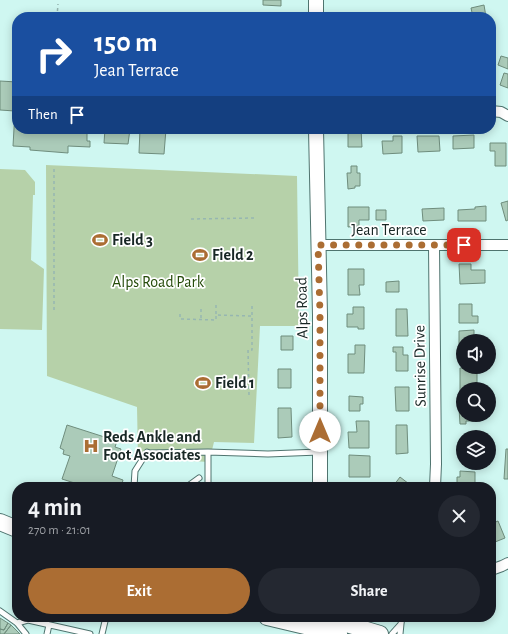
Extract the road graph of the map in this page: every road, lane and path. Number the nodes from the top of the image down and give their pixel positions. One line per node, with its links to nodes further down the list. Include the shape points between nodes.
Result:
1 (316, 0): 4 (main road)
2 (58, 4): 3 (path)
3 (57, 12)
4 (316, 12)
5 (496, 112): 6 (street)
6 (508, 116)
7 (316, 134): 11 (main road, Alps Road)
8 (54, 169): 17 (path)
9 (254, 218): 10 (path)
10 (191, 219)
11 (318, 245): 12 (street, Jean Terrace); 24 (main road, Alps Road)
12 (434, 245): 13 (street, Jean Terrace); 30 (street, Sunrise Drive)
13 (508, 245)
14 (252, 303): 20 (path)
15 (216, 305): 19 (path)
16 (201, 309): 21 (path)
17 (54, 312)
18 (180, 314): 21 (path, via 180,319)
19 (216, 315): 20 (path); 21 (path, via 216,320)
20 (252, 316): 22 (path, via 252,350 248,350)
21 (201, 319)
22 (249, 395)
23 (208, 452): 24 (lane); 26 (lane, via 147,452 135,471); 28 (lane)
24 (320, 452): 29 (main road, Alps Road)
25 (199, 478): 27 (lane)
26 (134, 482)
27 (194, 482)
28 (208, 482)
29 (320, 482)
30 (435, 482)
31 (0, 522): 32 (main road)
32 (12, 527)
33 (0, 532): 34 (main road)
34 (12, 536)
35 (508, 563): 36 (street)
36 (496, 568)
37 (0, 611): 38 (lane)
38 (12, 619)
39 (21, 622): 44 (lane)
40 (36, 622): 46 (lane)
41 (105, 622): 50 (lane)
42 (323, 622): 51 (main road)
43 (326, 622): 52 (main road)
44 (17, 623): 47 (lane)
45 (401, 624): 53 (lane); 54 (lane)
46 (49, 625): 48 (lane); 49 (lane)
47 (26, 634)
48 (47, 634)
49 (90, 634)
50 (102, 634)
51 (339, 634)
52 (380, 634)
53 (392, 634)
54 (400, 634)

